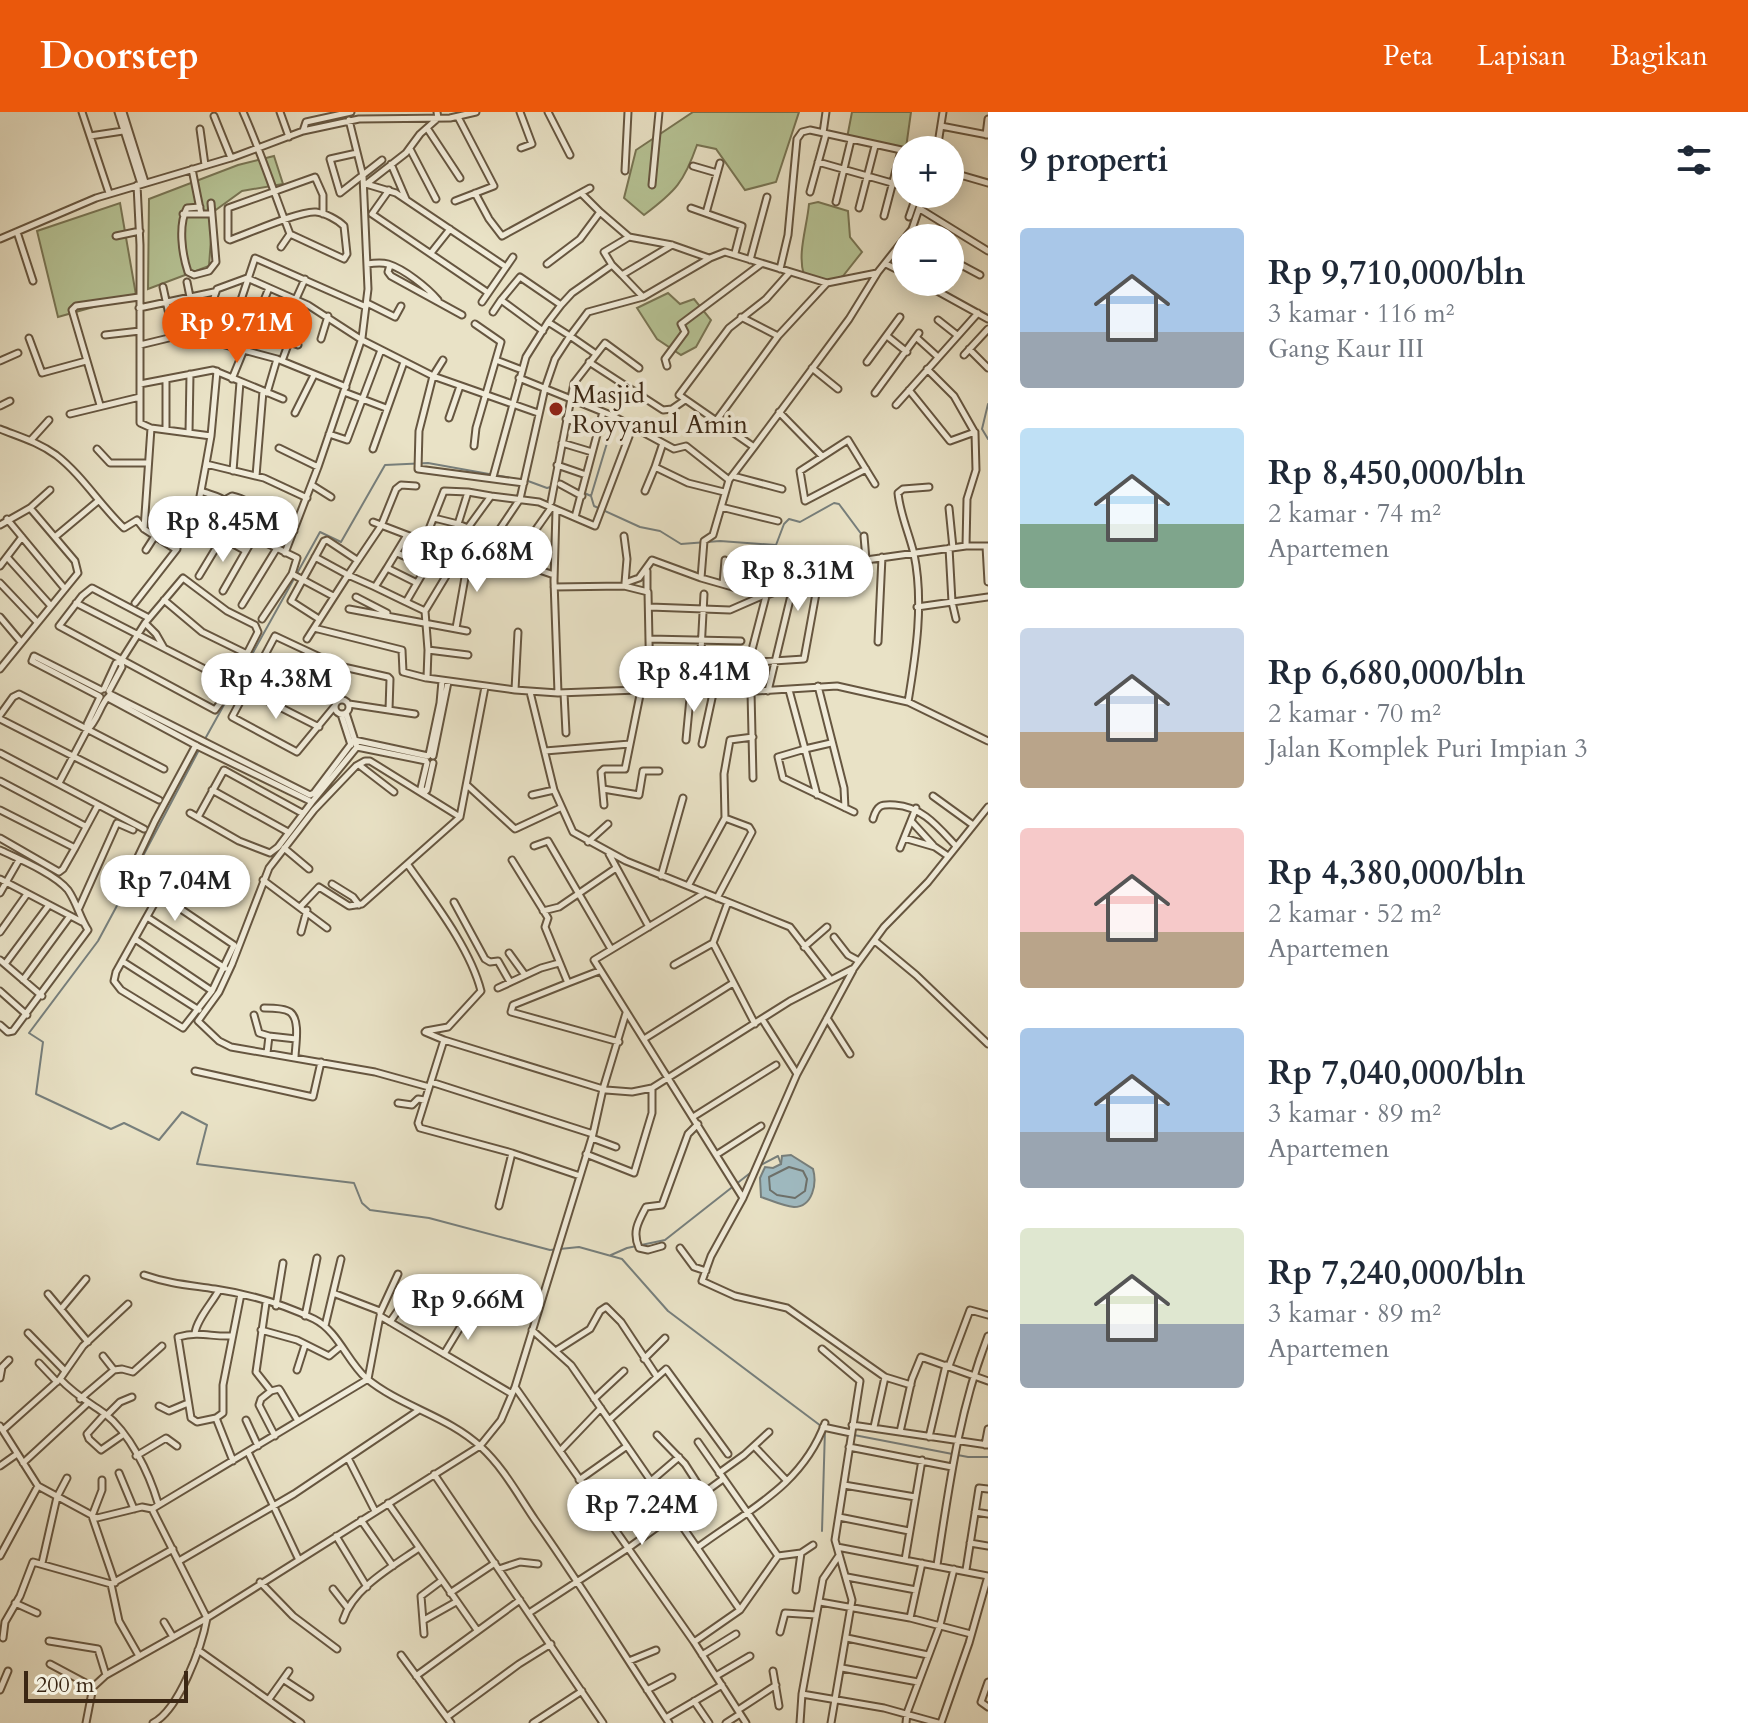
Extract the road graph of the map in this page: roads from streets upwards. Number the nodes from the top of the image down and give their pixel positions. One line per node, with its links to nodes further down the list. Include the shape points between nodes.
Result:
1 (82, 112): 32 (street)
2 (120, 112): 28 (street); 60 (street)
3 (243, 112): 37 (street)
4 (280, 112): 34 (street)
5 (476, 112): 15 (street)
6 (520, 112): 38 (street, via 532,144)
7 (548, 112): 42 (street)
8 (628, 112): 52 (street)
9 (659, 112): 62 (street)
10 (826, 112): 30 (street)
11 (943, 112): 24 (street)
12 (355, 114): 13 (street); 18 (street); 22 (street)
13 (383, 114): 14 (street)
14 (406, 114): 16 (street)
15 (465, 114): 19 (street)
16 (438, 115): 19 (street); 26 (street)
17 (214, 116): 43 (street)
18 (333, 116): 20 (street); 23 (street)
19 (458, 117): 68 (street, via 494,186)
20 (316, 119): 25 (street); 29 (street, via 306,122)
21 (988, 119): 31 (street)
22 (349, 120): 23 (street); 41 (street)
23 (335, 123): 25 (street)
24 (941, 126): 31 (street); 33 (street)
25 (319, 127): 29 (street)
26 (427, 128): 39 (street); 57 (street)
27 (200, 129): 48 (street)
28 (123, 131): 32 (street); 60 (street)
29 (303, 131): 34 (street)
30 (825, 133): 35 (street); 45 (street); 114 (street, via 806,130 797,139)
31 (987, 135)
32 (90, 136): 66 (street)
33 (939, 136)
34 (289, 137): 37 (street)
35 (851, 140): 36 (street); 51 (street)
36 (875, 146): 40 (street); 55 (street)
37 (260, 148): 43 (street); 67 (street)
38 (521, 148)
39 (410, 149): 47 (street); 72 (street)
40 (892, 149)
41 (357, 153): 54 (street); 54 (street, via 330,159 340,193)
42 (570, 155)
43 (231, 158): 48 (street)
44 (382, 160): 54 (street)
45 (818, 162): 51 (street); 65 (street)
46 (720, 163): 53 (street)
47 (391, 164): 61 (street); 71 (street)
48 (205, 165): 50 (street)
49 (693, 166): 53 (street)
50 (192, 169): 60 (street); 80 (street)
51 (843, 169): 55 (street); 74 (street)
52 (625, 171)
53 (717, 173): 82 (street)
54 (363, 176): 61 (street)
55 (867, 176): 58 (street); 77 (street)
56 (964, 176): 59 (street)
57 (460, 178)
58 (892, 183): 85 (street)
59 (988, 183)
60 (141, 184): 66 (street); 90 (street)
61 (365, 185): 64 (street); 106 (street)
62 (652, 185)
63 (590, 188): 69 (street)
64 (389, 190): 71 (street); 99 (street, via 372,214)
65 (810, 192)
66 (109, 193): 91 (street)
67 (275, 193): 84 (street, via 316,177); 87 (street); 87 (street, via 228,208 228,239)
68 (475, 193): 69 (street, via 502,236); 73 (street)
69 (581, 193): 81 (street)
70 (767, 197): 104 (street)
71 (406, 199): 89 (street)
72 (436, 199)
73 (455, 201)
74 (836, 202)
75 (211, 203): 83 (street)
76 (691, 208): 82 (street)
77 (859, 208)
78 (912, 208): 86 (street)
79 (920, 209): 88 (street); 98 (street)
80 (200, 210): 83 (street); 83 (street, via 190,206 183,214 183,252 188,272 194,275 209,271 216,262)
81 (600, 212): 94 (street); 107 (street, via 580,239)
82 (706, 213): 100 (street, via 742,226)
83 (212, 214)
84 (323, 214): 87 (street, via 313,211); 92 (street, via 344,226 345,258)
85 (884, 216)
86 (909, 217)
87 (285, 220): 92 (street)
88 (914, 224)
89 (450, 229): 99 (street); 112 (street)
90 (140, 231): 93 (street); 129 (street)
91 (17, 232): 95 (street); 121 (street)
92 (290, 234): 97 (street)
93 (116, 236)
94 (629, 237): 96 (street); 110 (street, via 604,252)
95 (0, 239)
96 (672, 245): 103 (street); 117 (street)
97 (281, 247)
98 (988, 251)
99 (431, 253): 127 (street)
100 (735, 253): 103 (street); 104 (street)
101 (513, 257): 112 (street)
102 (892, 257): 108 (street)
103 (710, 258): 131 (street)
104 (750, 260): 105 (street)
105 (762, 263): 114 (street); 186 (street, via 681,324 685,332 665,359)
106 (367, 264): 109 (street); 137 (street)
107 (547, 264)
108 (886, 264): 113 (street); 116 (street)
109 (390, 265): 134 (street); 134 (street, via 391,276)
110 (612, 265): 117 (street); 138 (street)
111 (964, 266): 118 (street)
112 (506, 267): 127 (street)
113 (892, 267)
114 (780, 269): 115 (street)
115 (790, 272): 123 (street); 147 (street)
116 (878, 272): 123 (street); 188 (street)
117 (622, 275): 131 (street)
118 (980, 275)
119 (247, 278): 120 (street, via 255,258); 125 (street); 126 (street); 152 (street)
120 (305, 279): 132 (street); 137 (street)
121 (33, 281)
122 (187, 282): 130 (street)
123 (827, 283): 162 (street)
124 (163, 287): 136 (street)
125 (269, 288): 132 (street); 172 (street)
126 (214, 292): 130 (street); 144 (street)
127 (487, 292): 135 (street)
128 (946, 296): 143 (street)
129 (139, 297): 140 (street); 182 (street, via 73,308)
130 (191, 297): 136 (street); 141 (street)
131 (643, 297): 161 (street, via 588,312)
132 (296, 299): 146 (street)
133 (501, 300): 138 (street, via 521,277); 142 (street); 158 (street)
134 (438, 301): 145 (street)
135 (482, 302)
136 (166, 303): 140 (street); 149 (street)
137 (366, 305): 139 (street, via 395,317); 166 (street)
138 (561, 305): 153 (street)
139 (401, 306)
140 (139, 308): 157 (street)
141 (193, 312)
142 (493, 312)
143 (975, 312): 150 (street); 160 (street)
144 (208, 315)
145 (462, 315)
146 (328, 316): 165 (street); 166 (street)
147 (741, 317): 162 (street); 213 (street, via 680,393)
148 (900, 317): 163 (street)
149 (170, 319)
150 (988, 319)
151 (938, 320): 160 (street)
152 (234, 321)
153 (548, 322): 158 (street); 161 (street)
154 (475, 324): 180 (street, via 501,341)
155 (206, 329): 168 (street)
156 (988, 329): 170 (street)
157 (140, 331): 159 (street); 168 (street)
158 (543, 331): 191 (street)
159 (105, 335)
160 (957, 335): 177 (street)
161 (570, 336): 175 (street); 202 (street)
162 (778, 336): 228 (street)
163 (887, 336): 173 (street); 185 (street)
164 (29, 338): 182 (street, via 42,373)
165 (321, 339)
166 (362, 340): 171 (street); 203 (street)
167 (214, 342): 172 (street)
168 (140, 345): 200 (street)
169 (298, 345): 178 (street, via 289,342)
170 (969, 349): 176 (street); 189 (street)
171 (381, 350): 183 (street); 212 (street)
172 (243, 351): 178 (street); 198 (street)
173 (907, 352): 177 (street, via 918,335); 207 (street)
174 (18, 353): 181 (street)
175 (596, 354): 184 (street); 187 (street, via 605,343)
176 (964, 355)
177 (938, 357): 190 (street)
178 (280, 360): 194 (street); 206 (street)
179 (443, 360): 195 (street)
180 (496, 360): 191 (street); 208 (street)
181 (0, 361)
182 (86, 361): 215 (street)
183 (404, 362): 195 (street); 219 (street)
184 (589, 362): 210 (street); 213 (street, via 663,410)
185 (867, 362)
186 (667, 366)
187 (639, 368)
188 (812, 368): 204 (street); 221 (street)
189 (988, 368)
190 (927, 369): 205 (street); 234 (street, via 954,396)
191 (522, 370): 196 (street)
192 (217, 371): 193 (street); 198 (street); 237 (street)
193 (190, 374): 197 (street); 235 (street)
194 (314, 375): 203 (street); 222 (street)
195 (433, 376): 201 (street); 257 (street, via 419,431 418,469)
196 (519, 378): 202 (street); 216 (street)
197 (166, 379): 200 (street); 233 (street)
198 (232, 379): 199 (street)
199 (240, 382): 206 (street); 254 (street)
200 (140, 384): 209 (street)
201 (460, 386): 208 (street); 225 (street)
202 (545, 388): 210 (street); 223 (street)
203 (345, 389): 212 (street); 236 (street)
204 (838, 389)
205 (909, 390): 217 (street); 234 (street, via 950,441)
206 (265, 392): 211 (street); 256 (street)
207 (875, 393)
208 (486, 395): 216 (street); 241 (street)
209 (140, 397): 215 (street); 230 (street, via 141,424)
210 (570, 397): 220 (street); 226 (street)
211 (283, 399)
212 (364, 400): 219 (street); 236 (street, via 347,440)
213 (685, 400): 228 (street)
214 (10, 401): 218 (street)
215 (100, 405): 224 (street)
216 (511, 405): 223 (street); 257 (street)
217 (896, 405)
218 (0, 406)
219 (386, 408): 245 (street)
220 (603, 412): 229 (street); 232 (street)
221 (779, 412): 242 (street); 247 (street)
222 (295, 413)
223 (538, 413): 259 (street)
224 (70, 414)
225 (449, 418)
226 (566, 419): 232 (street); 239 (street)
227 (49, 420): 238 (street)
228 (716, 421): 242 (street)
229 (633, 426): 240 (street); 285 (street, via 595,526)
230 (151, 428): 233 (street); 248 (street)
231 (0, 429): 238 (street)
232 (598, 429): 246 (street)
233 (166, 430): 235 (street)
234 (975, 432): 305 (street)
235 (189, 433): 237 (street)
236 (329, 434): 251 (street)
237 (211, 436): 249 (street)
238 (31, 440): 277 (street, via 70,467)
239 (562, 443): 246 (street); 250 (street)
240 (663, 443): 252 (street); 258 (street, via 674,449 686,446)
241 (474, 446)
242 (754, 447): 258 (street)
243 (279, 448): 251 (street)
244 (97, 449): 248 (street, via 110,463)
245 (373, 449)
246 (592, 452): 255 (street)
247 (822, 456): 253 (street, via 848,440); 253 (street, via 800,471 806,502)
248 (148, 463): 294 (street)
249 (206, 464): 254 (street); 267 (street)
250 (556, 465): 255 (street); 262 (street)
251 (318, 467): 261 (street)
252 (655, 467): 268 (street); 270 (street)
253 (866, 469): 260 (street)
254 (233, 471): 256 (street)
255 (586, 475): 271 (street)
256 (256, 476): 274 (street)
257 (493, 476): 259 (street)
258 (731, 478): 265 (street); 270 (street)
259 (524, 483): 275 (street)
260 (875, 484)
261 (311, 485): 273 (street); 274 (street)
262 (557, 485): 271 (street); 279 (street)
263 (416, 486): 292 (street, via 396,489)
264 (929, 487): 317 (street, via 898,493)
265 (782, 489)
266 (50, 490): 281 (street)
267 (201, 491): 276 (street); 278 (street)
268 (645, 491)
269 (468, 492): 272 (street); 286 (street, via 444,491); 290 (street)
270 (724, 492): 280 (street)
271 (582, 494): 285 (street)
272 (491, 496): 275 (street); 293 (street)
273 (331, 497)
274 (307, 498): 295 (street)
275 (520, 499): 279 (street); 321 (street)
276 (225, 500): 284 (street, via 244,514); 284 (street, via 244,499)
277 (98, 501): 294 (street, via 124,528 137,520); 302 (street)
278 (198, 507)
279 (553, 507): 285 (street); 326 (street); 332 (street)
280 (721, 507): 288 (street); 336 (street, via 713,535 703,544)
281 (30, 508): 287 (street); 302 (street)
282 (949, 508): 309 (street)
283 (177, 511): 310 (street)
284 (259, 513): 295 (street)
285 (575, 517)
286 (434, 518): 290 (street); 304 (street)
287 (7, 519): 291 (street); 301 (street)
288 (778, 521)
289 (373, 522): 292 (street)
290 (458, 524): 293 (street)
291 (0, 525)
292 (381, 526): 297 (street); 323 (street)
293 (468, 528): 313 (street)
294 (144, 529): 298 (street)
295 (294, 531): 314 (street)
296 (213, 533): 303 (street)
297 (407, 535): 304 (street); 315 (street)
298 (155, 536): 310 (street); 311 (street)
299 (624, 536): 341 (street)
300 (864, 536): 325 (street)
301 (22, 537): 319 (street); 345 (street)
302 (55, 537): 345 (street, via 78,566)
303 (222, 538): 312 (street); 333 (street)
304 (424, 542): 307 (street)
305 (966, 546): 306 (street); 309 (street)
306 (987, 546): 337 (street)
307 (438, 547): 313 (street); 328 (street)
308 (277, 548): 312 (street, via 254,537); 314 (street); 360 (street)
309 (951, 548): 317 (street); 356 (street)
310 (175, 549): 358 (street)
311 (146, 550)
312 (246, 551): 346 (street)
313 (451, 551): 316 (street)
314 (285, 553): 335 (street, via 298,559)
315 (397, 553): 328 (street); 329 (street)
316 (460, 553): 318 (street); 367 (street)
317 (914, 554): 322 (street); 363 (street)
318 (469, 555): 321 (street); 379 (street)
319 (7, 557): 327 (street); 361 (street)
320 (315, 557): 323 (street, via 327,540); 331 (street); 335 (street)
321 (481, 557): 326 (street, via 504,572)
322 (882, 557): 325 (street); 389 (street)
323 (357, 560): 331 (street)
324 (725, 560): 340 (street)
325 (866, 560): 334 (street)
326 (513, 561): 332 (street)
327 (0, 566)
328 (427, 566): 339 (street)
329 (387, 568): 339 (street); 342 (street)
330 (647, 570): 336 (street, via 652,560); 341 (street); 347 (street)
331 (348, 575): 342 (street); 351 (street)
332 (554, 575): 343 (street)
333 (199, 576)
334 (819, 576): 344 (street); 394 (street, via 804,659)
335 (297, 577): 351 (street); 371 (street); 372 (street, via 291,602)
336 (701, 578): 340 (street)
337 (988, 582)
338 (0, 583): 375 (street)
339 (417, 583): 355 (street)
340 (723, 584): 348 (street)
341 (625, 585): 343 (street); 347 (street)
342 (375, 587): 355 (street)
343 (554, 587): 419 (street)
344 (793, 587): 350 (street); 394 (street)
345 (65, 589): 361 (street)
346 (223, 591)
347 (647, 591): 362 (street)
348 (743, 591): 350 (street); 359 (street)
349 (704, 594): 364 (street)
350 (766, 595): 359 (street); 417 (street)
351 (333, 596): 372 (street)
352 (356, 597): 369 (street)
353 (988, 597): 356 (street)
354 (164, 600): 374 (street); 392 (street, via 202,632); 392 (street, via 184,578 258,627)
355 (406, 602): 367 (street)
356 (952, 602): 363 (street); 373 (street)
357 (76, 603): 374 (street, via 92,588); 383 (street); 395 (street, via 59,626)
358 (135, 603)
359 (743, 603): 366 (street)
360 (242, 605)
361 (51, 606): 375 (street)
362 (650, 607): 364 (street); 386 (street)
363 (917, 607): 421 (street)
364 (702, 608): 366 (street); 384 (street)
365 (349, 609): 369 (street)
366 (730, 610): 368 (street)
367 (425, 611): 377 (street)
368 (740, 611)
369 (394, 616): 377 (street)
370 (0, 617): 376 (street)
371 (262, 619)
372 (319, 619): 378 (street)
373 (956, 619)
374 (147, 621): 383 (street); 390 (street)
375 (37, 622): 388 (street)
376 (5, 623): 380 (street); 388 (street)
377 (427, 624): 379 (street); 391 (street)
378 (314, 628): 385 (street); 402 (street, via 402,650 403,672)
379 (456, 628): 381 (street)
380 (0, 629)
381 (467, 631)
382 (518, 632): 413 (street)
383 (138, 634): 390 (street); 395 (street)
384 (702, 638): 386 (street); 387 (street); 400 (street)
385 (307, 639)
386 (649, 639): 410 (street)
387 (741, 641)
388 (21, 642): 399 (street)
389 (878, 642)
390 (164, 648): 404 (street)
391 (428, 650): 393 (street); 402 (street)
392 (247, 654): 404 (street)
393 (468, 655)
394 (775, 660): 397 (street); 415 (street)
395 (121, 661): 404 (street, via 215,710); 420 (street)
396 (261, 661): 412 (street); 422 (street); 424 (street, via 276,636 339,666 388,677)
397 (758, 662)
398 (653, 667): 400 (street)
399 (0, 669)
400 (701, 669): 401 (street); 408 (street)
401 (741, 671)
402 (427, 678): 403 (street)
403 (445, 681): 406 (street); 444 (street)
404 (232, 684)
405 (818, 686): 414 (street); 421 (street); 435 (street)
406 (485, 687): 413 (street); 451 (street)
407 (691, 688): 408 (street); 410 (street); 432 (street)
408 (699, 688): 411 (street)
409 (641, 689): 410 (street); 419 (street); 436 (street)
410 (650, 689)
411 (714, 689): 417 (street); 437 (street)
412 (246, 690): 428 (street); 428 (street, via 232,718 297,752)
413 (515, 690): 416 (street)
414 (789, 690): 415 (street); 440 (street)
415 (768, 691): 418 (street)
416 (530, 692): 419 (street); 441 (street)
417 (741, 692): 418 (street)
418 (751, 692): 431 (street)
419 (561, 693): 430 (street)
420 (104, 694): 420 (street, via 32,661 34,656); 429 (street); 438 (street)
421 (908, 702): 434 (street)
422 (335, 704): 423 (street, via 341,699); 425 (street); 428 (street)
423 (349, 704): 424 (street); 425 (street)
424 (389, 710): 426 (street)
425 (344, 714): 433 (street)
426 (415, 714)
427 (0, 717): 429 (street, via 19,694); 443 (street)
428 (319, 727)
429 (87, 730): 443 (street); 446 (street)
430 (566, 733)
431 (753, 737): 448 (street); 474 (street, via 732,739 726,750)
432 (686, 740)
433 (352, 741): 438 (street, via 310,795); 439 (street); 444 (street)
434 (988, 741)
435 (831, 743): 440 (street); 466 (street)
436 (630, 744): 441 (street); 452 (street, via 624,770 603,770)
437 (702, 744)
438 (203, 746): 461 (street); 500 (street)
439 (355, 748): 444 (street); 461 (street)
440 (805, 749): 457 (street); 457 (street, via 778,758 784,779)
441 (545, 751): 454 (street)
442 (0, 753): 450 (street)
443 (73, 758): 450 (street); 460 (street)
444 (429, 759)
445 (359, 765): 455 (street); 473 (street, via 370,761); 490 (street)
446 (164, 769)
447 (659, 771): 452 (street, via 643,771 639,795)
448 (753, 778)
449 (0, 781): 479 (street)
450 (59, 783): 462 (street)
451 (466, 784): 465 (street, via 515,829); 473 (street)
452 (603, 789): 463 (street)
453 (212, 790): 471 (street, via 224,770); 472 (street); 482 (street)
454 (554, 790): 456 (street); 465 (street)
455 (394, 792)
456 (532, 795)
457 (817, 795): 466 (street)
458 (933, 796): 478 (street)
459 (683, 798): 501 (street)
460 (159, 800)
461 (312, 802): 471 (street)
462 (98, 805): 479 (street); 480 (street)
463 (604, 805)
464 (988, 807): 478 (street)
465 (560, 808): 485 (street, via 569,828)
466 (845, 808): 469 (street)
467 (916, 808): 475 (street, via 882,804); 476 (street); 487 (street)
468 (0, 810): 489 (street)
469 (854, 812)
470 (190, 813): 472 (street)
471 (302, 813): 482 (street)
472 (198, 817): 482 (street, via 266,853)
473 (460, 817): 497 (street)
474 (725, 818): 505 (street); 511 (street, via 751,828 752,834)
475 (873, 819)
476 (912, 822): 484 (street); 488 (street)
477 (608, 824): 485 (street)
478 (973, 825): 487 (street)
479 (85, 826): 489 (street)
480 (144, 829)
481 (133, 830): 518 (street, via 117,823)
482 (288, 832)
483 (0, 838): 489 (street, via 59,872)
484 (904, 838): 488 (street); 491 (street)
485 (588, 842): 493 (street)
486 (534, 846): 509 (street, via 548,841)
487 (956, 846): 494 (street)
488 (935, 847): 494 (street)
489 (75, 848)
490 (284, 848): 499 (street); 502 (street)
491 (900, 848)
492 (0, 850): 495 (street)
493 (608, 852): 498 (street); 501 (street)
494 (948, 856): 530 (street)
495 (19, 860): 503 (street); 518 (street, via 63,885)
496 (512, 860): 519 (street)
497 (408, 865): 516 (street); 565 (street, via 443,915 481,991 448,1027 425,1032)
498 (616, 868): 509 (street); 523 (street)
499 (309, 869)
500 (131, 875): 510 (street); 512 (street)
501 (661, 876): 505 (street)
502 (263, 880): 517 (street); 568 (street, via 232,964 198,1022 226,1046)
503 (3, 881): 506 (street); 508 (street)
504 (332, 884): 516 (street)
505 (688, 886): 507 (street)
506 (0, 893)
507 (704, 893): 511 (street); 523 (street)
508 (28, 894): 515 (street); 526 (street)
509 (579, 894): 519 (street); 533 (street)
510 (159, 895): 521 (street); 540 (street, via 234,945)
511 (717, 898): 514 (street)
512 (118, 899)
513 (454, 902): 546 (street, via 487,962 498,961)
514 (728, 902): 531 (street); 532 (street, via 790,927)
515 (49, 905): 520 (street); 537 (street)
516 (359, 905): 517 (street, via 349,906 318,887)
517 (304, 908): 525 (street); 527 (street)
518 (79, 909): 522 (street)
519 (543, 911): 538 (street)
520 (70, 916): 522 (street); 544 (street)
521 (147, 917): 529 (street); 540 (street)
522 (82, 922): 552 (street, via 88,932)
523 (649, 927): 533 (street)
524 (827, 927): 532 (street)
525 (327, 928)
526 (0, 932)
527 (301, 932)
528 (834, 937): 536 (street)
529 (135, 939): 535 (street); 551 (street)
530 (875, 941): 536 (street); 567 (street)
531 (713, 943): 539 (street); 548 (street)
532 (804, 947): 545 (street)
533 (611, 949): 542 (street, via 594,959)
534 (509, 953): 543 (street)
535 (122, 961): 554 (street); 554 (street, via 114,977 118,988 180,1028)
536 (859, 961): 541 (street)
537 (2, 962): 544 (street)
538 (559, 963): 543 (street); 547 (street)
539 (674, 965)
540 (225, 968): 551 (street)
541 (854, 968): 545 (street); 558 (street)
542 (599, 971): 547 (street); 555 (street)
543 (525, 975): 546 (street)
544 (23, 980): 552 (street)
545 (831, 980): 559 (street)
546 (510, 982): 549 (street)
547 (568, 983): 566 (street, via 513,1005 511,1012)
548 (733, 983): 560 (street); 564 (street)
549 (498, 988)
550 (0, 991): 556 (street)
551 (212, 991): 554 (street)
552 (42, 996): 556 (street)
553 (264, 1008): 563 (street, via 291,1013)
554 (199, 1010)
555 (626, 1013): 564 (street); 566 (street)
556 (27, 1015): 561 (street, via 11,1032)
557 (254, 1015): 562 (street, via 259,1033)
558 (827, 1018): 569 (street); 574 (street)
559 (762, 1019): 560 (street); 574 (street)
560 (755, 1024): 575 (street)
561 (0, 1025)
562 (269, 1036): 563 (street); 568 (street)
563 (296, 1039): 570 (street)
564 (644, 1039): 575 (street)
565 (444, 1040): 576 (street); 578 (street)
566 (619, 1042): 578 (street)
567 (988, 1044)
568 (267, 1053): 570 (street)
569 (850, 1054)
570 (295, 1058): 571 (street)
571 (321, 1062): 573 (street, via 313,1097); 576 (street)
572 (776, 1065): 581 (street)
573 (195, 1071)
574 (797, 1074): 592 (street)
575 (668, 1079): 577 (street); 581 (street)
576 (430, 1084): 579 (street); 584 (street)
577 (652, 1088): 578 (street); 589 (street, via 652,1113 634,1173)
578 (603, 1089): 584 (street)
579 (425, 1100): 580 (street); 585 (street, via 420,1128)
580 (398, 1103)
581 (693, 1117): 582 (street)
582 (698, 1124): 590 (street); 594 (street, via 688,1134 662,1206 646,1207 637,1224 638,1246)
583 (761, 1126): 590 (street)
584 (592, 1136): 586 (street); 589 (street)
585 (454, 1138): 587 (street); 588 (street)
586 (616, 1147)
587 (451, 1148)
588 (512, 1153): 591 (street); 593 (street)
589 (586, 1154): 591 (street)
590 (716, 1155): 592 (street)
591 (580, 1176): 619 (street)
592 (743, 1198): 599 (street)
593 (499, 1206)
594 (662, 1246)
595 (680, 1248): 599 (street, via 694,1267)
596 (317, 1258): 614 (street)
597 (341, 1259): 604 (street)
598 (283, 1263): 610 (street)
599 (706, 1271): 643 (street, via 702,1281 735,1296 787,1308)
600 (398, 1274): 612 (street)
601 (144, 1275): 603 (street)
602 (86, 1279): 611 (street)
603 (219, 1290): 606 (street); 621 (street)
604 (333, 1293): 612 (street); 617 (street)
605 (48, 1294): 611 (street)
606 (241, 1294): 608 (street); 622 (street)
607 (408, 1296): 616 (street)
608 (266, 1303): 610 (street); 618 (street)
609 (128, 1304): 625 (street)
610 (276, 1306): 614 (street)
611 (61, 1309): 625 (street)
612 (380, 1314): 616 (street); 645 (street)
613 (988, 1315): 636 (street, via 970,1310)
614 (305, 1316): 617 (street)
615 (467, 1316): 631 (street)
616 (390, 1322): 631 (street)
617 (325, 1326): 628 (street)
618 (261, 1330): 626 (street); 650 (street, via 255,1370)
619 (532, 1330): 630 (street); 649 (street)
620 (28, 1333): 639 (street)
621 (195, 1333): 622 (street); 656 (street, via 178,1337)
622 (232, 1336): 661 (street, via 223,1413)
623 (988, 1336): 642 (street)
624 (665, 1338): 633 (street)
625 (88, 1342): 639 (street)
626 (305, 1345): 628 (street, via 329,1356); 638 (street)
627 (162, 1346): 637 (street, via 133,1372)
628 (341, 1346): 645 (street)
629 (822, 1349): 665 (street, via 860,1380)
630 (557, 1350): 633 (street, via 590,1329 604,1307 613,1312); 654 (street)
631 (444, 1354): 651 (street)
632 (103, 1356): 637 (street)
633 (644, 1359): 641 (street)
634 (9, 1360): 644 (street)
635 (39, 1363): 646 (street)
636 (948, 1365): 642 (street); 648 (street, via 921,1357); 675 (street)
637 (114, 1370): 653 (street)
638 (297, 1370)
639 (65, 1371): 646 (street)
640 (624, 1371): 654 (street)
641 (656, 1375): 663 (street); 688 (street, via 667,1370)
642 (973, 1375): 647 (street); 676 (street)
643 (885, 1377): 648 (street); 666 (street)
644 (0, 1378)
645 (368, 1379): 659 (street); 664 (street)
646 (59, 1380): 653 (street); 668 (street)
647 (988, 1381)
648 (911, 1385): 670 (street)
649 (515, 1387): 651 (street); 685 (street)
650 (271, 1391): 664 (street, via 279,1389); 674 (street, via 259,1405)
651 (512, 1394): 681 (street, via 501,1420)
652 (132, 1397): 660 (street)
653 (80, 1399): 655 (street)
654 (594, 1399): 658 (street)
655 (88, 1403): 660 (street); 694 (street)
656 (188, 1403): 657 (street, via 169,1411); 661 (street, via 193,1421)
657 (159, 1406)
658 (601, 1408): 663 (street); 685 (street)
659 (419, 1410): 681 (street); 691 (street)
660 (106, 1414): 671 (street); 671 (street, via 87,1434 89,1439 101,1450)
661 (216, 1418): 693 (street)
662 (246, 1420): 680 (street)
663 (609, 1420): 682 (street)
664 (298, 1421): 674 (street)
665 (852, 1425): 666 (street); 672 (street)
666 (874, 1427): 670 (street)
667 (988, 1429): 678 (street)
668 (2, 1432): 687 (street)
669 (769, 1432): 683 (street)
670 (900, 1432): 675 (street)
671 (124, 1434): 689 (street)
672 (851, 1434): 684 (street); 704 (street, via 823,1427 807,1462)
673 (657, 1435): 690 (street)
674 (275, 1436): 680 (street)
675 (929, 1437): 676 (street)
676 (956, 1441): 678 (street); 696 (street)
677 (698, 1442): 699 (street)
678 (986, 1445)
679 (177, 1446): 689 (street, via 166,1438)
680 (258, 1446): 686 (street)
681 (480, 1446): 698 (street); 753 (street)
682 (627, 1446): 702 (street); 703 (street)
683 (754, 1446): 699 (street); 704 (street)
684 (849, 1447): 692 (street); 705 (street)
685 (560, 1451): 702 (street)
686 (248, 1452): 693 (street); 713 (street)
687 (17, 1454): 694 (street); 695 (street)
688 (728, 1454)
689 (136, 1456): 711 (street)
690 (679, 1457): 703 (street); 708 (street)
691 (348, 1458): 713 (street); 716 (street)
692 (922, 1460): 696 (street); 710 (street)
693 (233, 1461): 711 (street)
694 (23, 1463): 706 (street)
695 (0, 1466)
696 (952, 1467): 745 (street)
697 (119, 1473): 714 (street)
698 (434, 1474): 712 (street); 742 (street)
699 (721, 1476): 708 (street); 718 (street)
700 (67, 1478): 709 (street)
701 (102, 1480): 721 (street)
702 (579, 1480): 733 (street)
703 (651, 1481): 719 (street)
704 (787, 1481): 718 (street)
705 (844, 1485): 710 (street); 722 (street)
706 (38, 1486): 709 (street); 734 (street)
707 (988, 1489): 717 (street, via 979,1488)
708 (703, 1492): 719 (street)
709 (57, 1497): 721 (street); 741 (street)
710 (915, 1497): 724 (street)
711 (158, 1503): 715 (street)
712 (388, 1503): 716 (street); 730 (street)
713 (272, 1506): 738 (street); 740 (street)
714 (134, 1509): 715 (street); 721 (street)
715 (152, 1509): 732 (street)
716 (375, 1511): 723 (street)
717 (975, 1512): 720 (street); 726 (street)
718 (747, 1513): 731 (street); 736 (street)
719 (674, 1514): 731 (street); 733 (street)
720 (988, 1514)
721 (92, 1516): 754 (street)
722 (839, 1517): 724 (street); 729 (street)
723 (361, 1520): 725 (street); 746 (street)
724 (909, 1531): 739 (street)
725 (336, 1536): 738 (street); 755 (street)
726 (970, 1543): 728 (street); 749 (street)
727 (813, 1545): 735 (street)
728 (988, 1546)
729 (837, 1547): 737 (street); 739 (street)
730 (419, 1548): 746 (street); 751 (street)
731 (697, 1548): 766 (street)
732 (173, 1549): 740 (street); 754 (street)
733 (627, 1549): 753 (street); 785 (street)
734 (1, 1551)
735 (801, 1553): 736 (street); 757 (street)
736 (778, 1556): 766 (street)
737 (838, 1557): 750 (street); 762 (street, via 823,1579)
738 (298, 1558): 752 (street)
739 (905, 1560): 743 (street)
740 (179, 1561): 770 (street)
741 (42, 1563): 754 (street); 763 (street, via 32,1563)
742 (495, 1563): 747 (street); 759 (street)
743 (922, 1563): 745 (street); 758 (street)
744 (538, 1564): 747 (street, via 520,1562)
745 (937, 1565): 748 (street)
746 (393, 1566): 755 (street)
747 (499, 1569): 760 (street)
748 (954, 1569): 749 (street); 775 (street)
749 (966, 1570): 780 (street, via 988,1576)
750 (847, 1577): 758 (street); 765 (street)
751 (441, 1581): 759 (street); 773 (street, via 421,1596)
752 (260, 1582): 770 (street); 787 (street)
753 (579, 1582): 768 (street); 795 (street)
754 (113, 1583): 793 (street, via 119,1621)
755 (367, 1587): 764 (street)
756 (333, 1589): 764 (street)
757 (796, 1590)
758 (916, 1590): 771 (street)
759 (450, 1593): 761 (street)
760 (520, 1600): 768 (street); 776 (street)
761 (456, 1602): 773 (street); 776 (street)
762 (820, 1602): 765 (street); 769 (street)
763 (15, 1603): 767 (street); 782 (street)
764 (347, 1607): 772 (street)
765 (851, 1607): 771 (street); 783 (street)
766 (740, 1610): 785 (street)
767 (37, 1613)
768 (529, 1613): 786 (street)
769 (816, 1615): 777 (street, via 785,1613); 814 (street)
770 (207, 1618): 781 (street); 788 (street)
771 (910, 1618): 775 (street)
772 (343, 1620)
773 (424, 1620): 778 (street)
774 (164, 1622): 781 (street)
775 (940, 1625): 780 (street); 792 (street)
776 (477, 1630): 802 (street)
777 (780, 1632)
778 (424, 1634)
779 (736, 1634): 791 (street)
780 (972, 1634): 836 (street)
781 (173, 1637): 793 (street)
782 (3, 1638)
783 (847, 1638): 792 (street); 797 (street)
784 (49, 1641): 801 (street, via 98,1649)
785 (694, 1642): 791 (street)
786 (551, 1644): 813 (street); 823 (street)
787 (337, 1649)
788 (198, 1650): 816 (street); 826 (street, via 173,1702)
789 (656, 1650): 795 (street)
790 (401, 1655): 802 (street)
791 (702, 1655): 803 (street)
792 (928, 1655): 806 (street)
793 (139, 1656): 801 (street)
794 (750, 1656): 803 (street)
795 (629, 1661): 812 (street)
796 (50, 1664): 810 (street)
797 (842, 1668): 806 (street); 817 (street)
798 (8, 1671): 811 (street)
799 (289, 1671): 805 (street)
800 (773, 1671): 809 (street)
801 (106, 1675): 810 (street)
802 (416, 1676): 823 (street)
803 (716, 1676): 808 (street)
804 (672, 1677): 812 (street)
805 (284, 1680): 815 (street); 816 (street)
806 (918, 1682): 822 (street)
807 (988, 1682): 820 (street, via 981,1702)
808 (722, 1685): 818 (street); 821 (street)
809 (776, 1685): 819 (street); 821 (street)
810 (93, 1687): 825 (street)
811 (0, 1690)
812 (647, 1690): 824 (street)
813 (582, 1691): 828 (street); 829 (street)
814 (802, 1694): 817 (street); 833 (street)
815 (310, 1697)
816 (269, 1699): 827 (street)
817 (834, 1700): 822 (street); 834 (street)
818 (694, 1701): 824 (street); 830 (street)
819 (779, 1706)
820 (988, 1707)
821 (739, 1712): 831 (street); 832 (street)
822 (907, 1713): 835 (street); 836 (street)
823 (449, 1720)
824 (667, 1721)
825 (86, 1723)
826 (155, 1723)
827 (301, 1723)
828 (533, 1723)
829 (603, 1723)
830 (709, 1723)
831 (726, 1723)
832 (746, 1723)
833 (800, 1723)
834 (831, 1723)
835 (906, 1723)
836 (939, 1723)

